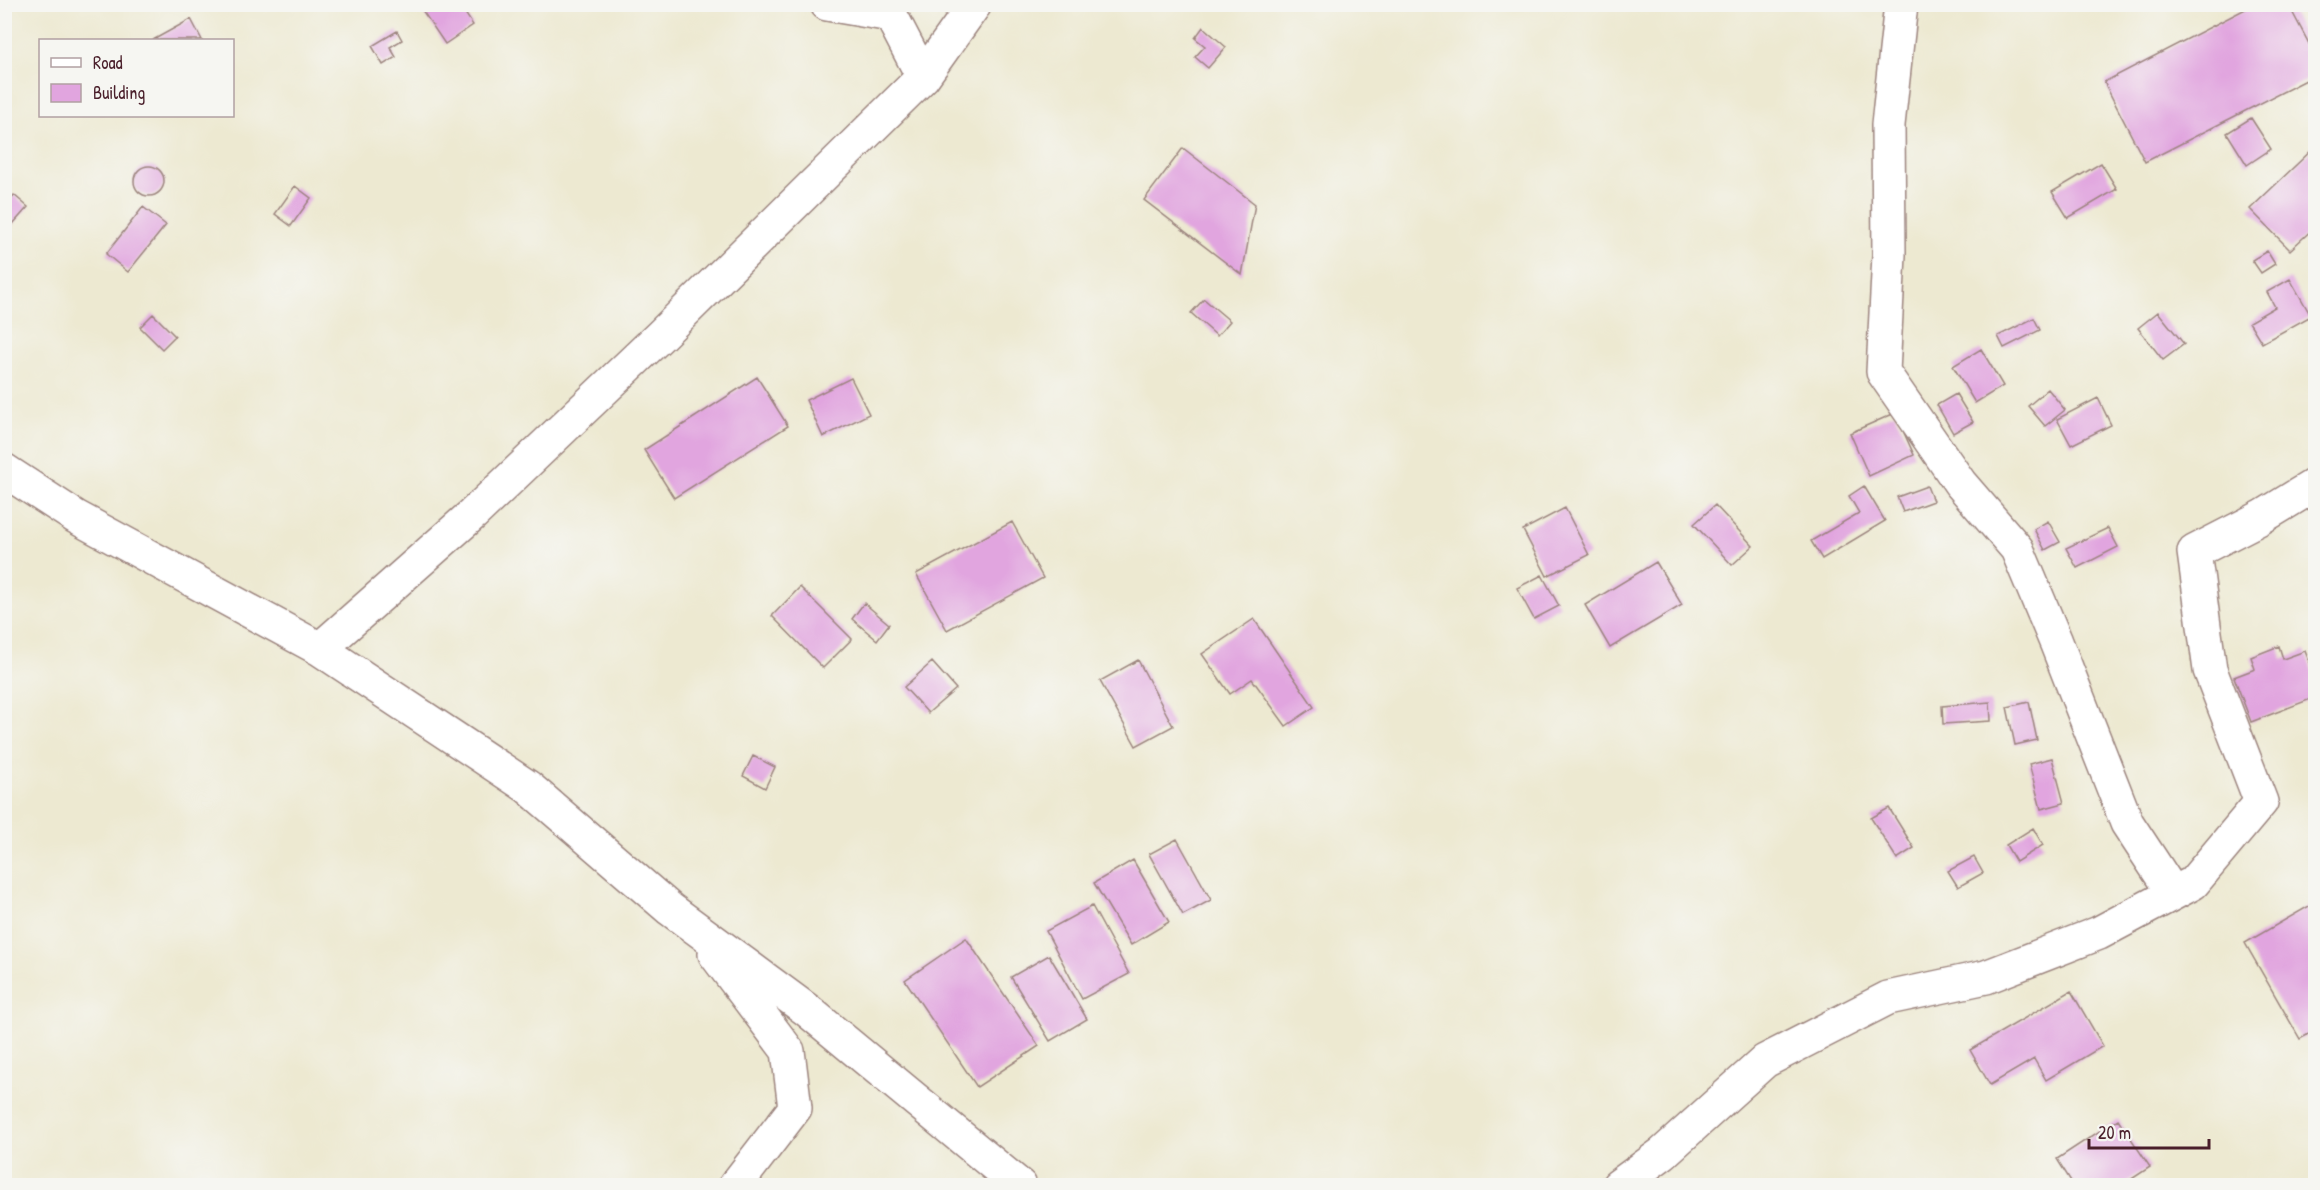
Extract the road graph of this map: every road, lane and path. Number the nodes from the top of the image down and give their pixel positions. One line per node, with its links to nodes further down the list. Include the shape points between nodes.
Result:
1 (827, 4): 4 (street)
2 (975, 4): 5 (street)
3 (1901, 4): 9 (street, via 1888,125 1889,255 1883,372 1960,483 2017,549 2127,823)
4 (888, 10): 5 (street)
5 (923, 77): 8 (street, via 482,506)
6 (4, 470): 8 (street, via 76,517)
7 (2316, 484): 9 (street, via 2194,552 2210,670 2261,802 2193,883)
8 (320, 649): 10 (street, via 528,788)
9 (2173, 893): 13 (street, via 2098,933 1986,977 1888,998 1765,1061 1663,1153)
10 (697, 929): 11 (street, via 788,1051 795,1108); 12 (street, via 807,1010)
11 (735, 1185)
12 (1020, 1185)
13 (1618, 1185)

